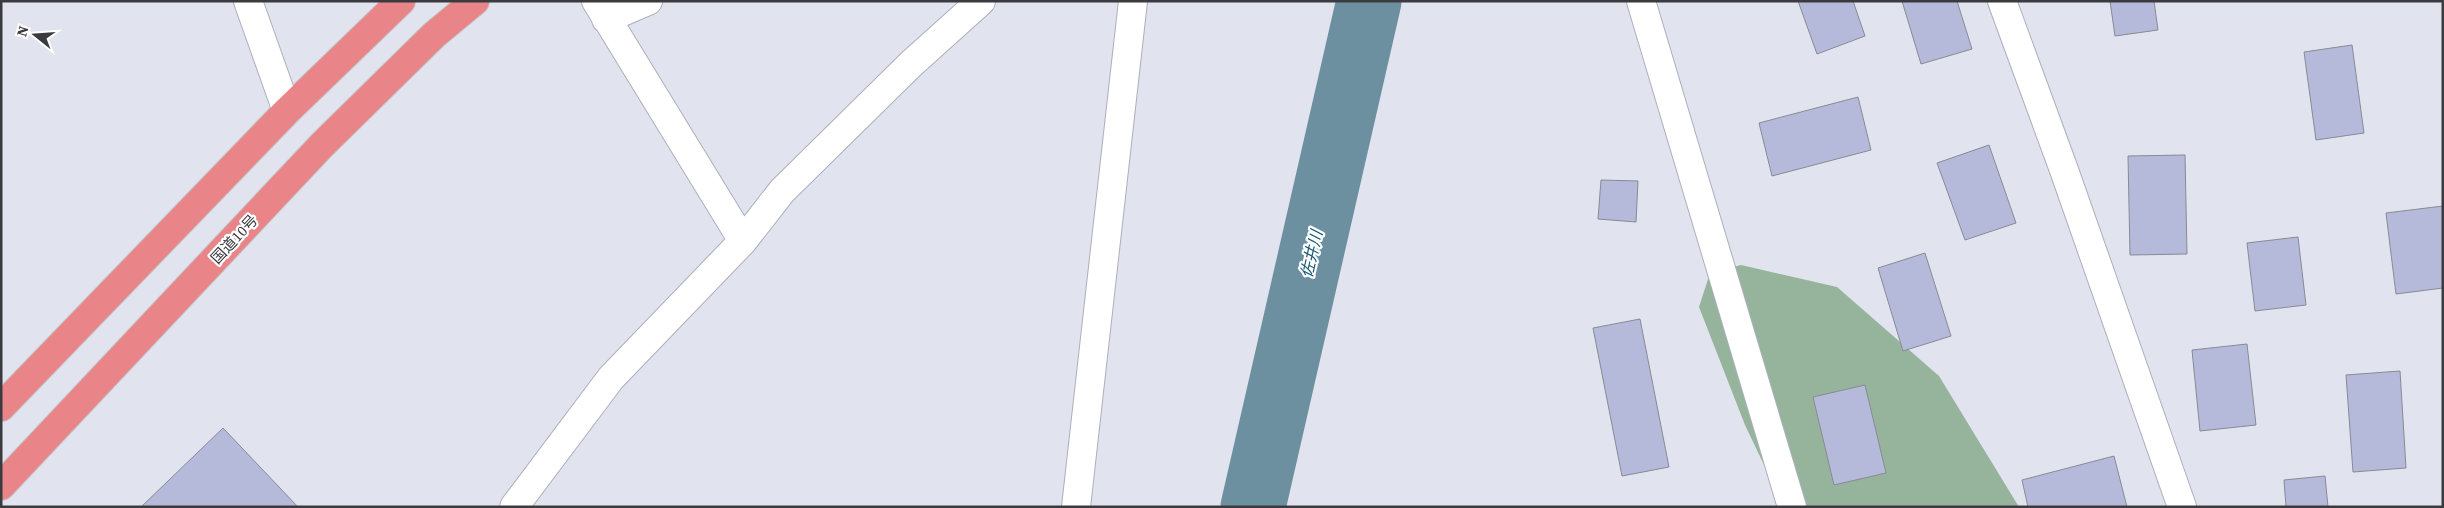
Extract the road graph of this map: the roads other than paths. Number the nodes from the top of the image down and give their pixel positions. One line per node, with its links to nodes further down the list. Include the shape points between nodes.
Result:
1 (248, 1): 10 (street)
2 (401, 1): 10 (highway)
3 (474, 1): 13 (highway, 国道10号, via 434,35 322,145)
4 (648, 1): 9 (street)
5 (981, 1): 11 (street, via 821,150 782,191)
6 (1133, 1): 15 (street)
7 (1641, 1): 16 (street)
8 (2002, 1): 17 (street)
9 (601, 10): 11 (street)
10 (287, 111): 12 (highway)
11 (743, 241): 14 (street, via 612,378)
12 (1, 407)
13 (1, 486)
14 (514, 507)
15 (1076, 507)
16 (1792, 507)
17 (2182, 507)

